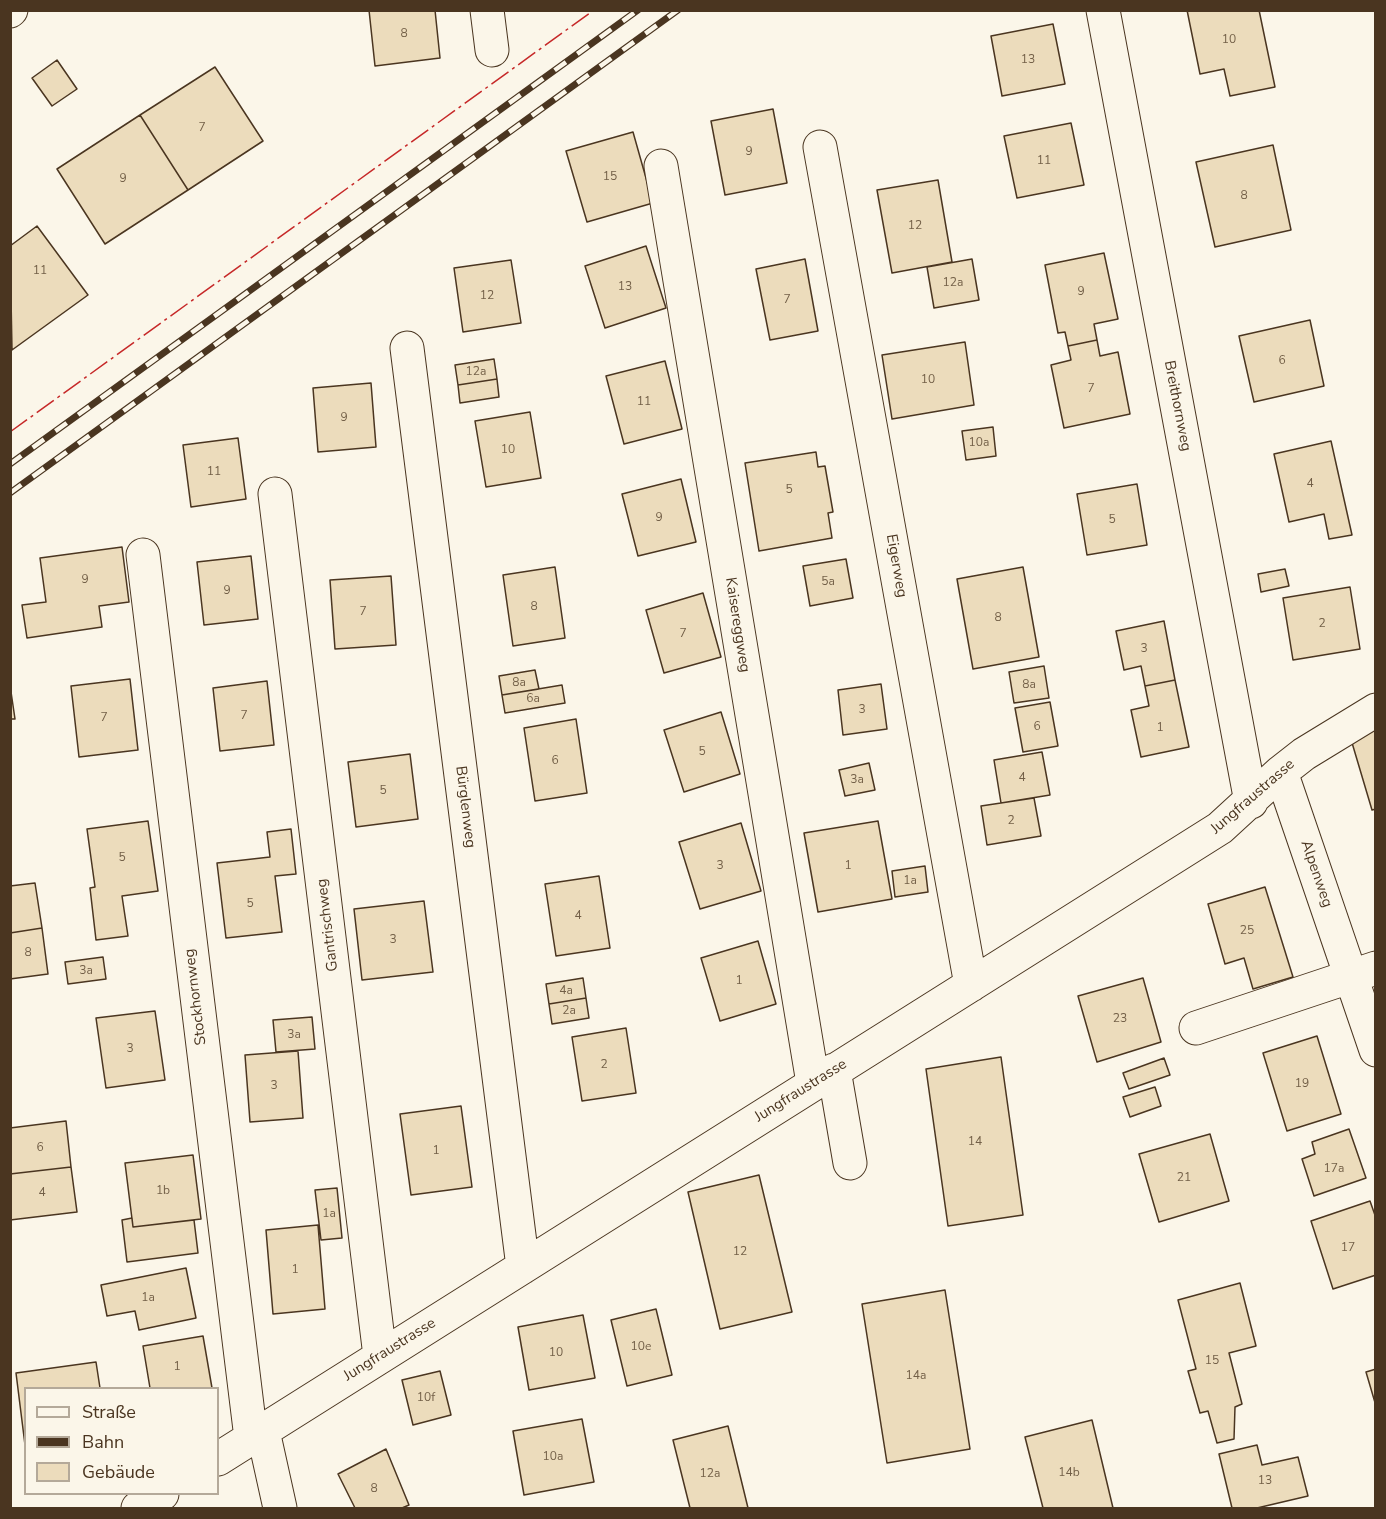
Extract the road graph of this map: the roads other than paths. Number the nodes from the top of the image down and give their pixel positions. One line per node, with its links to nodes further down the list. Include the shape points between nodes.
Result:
1 (487, 10): 3 (street)
2 (1104, 10): 11 (street, Breithornweg)
3 (492, 50)
4 (820, 147): 13 (street, Eigerweg)
5 (661, 166): 16 (street, Kaisereggweg)
6 (407, 348): 18 (street, Bürglenweg)
7 (275, 494): 19 (street, Gantrischweg)
8 (142, 555): 20 (street, Stockhornweg)
9 (1376, 710): 10 (street, Jungfraustrasse)
10 (1281, 772): 11 (street, Jungfraustrasse); 12 (street, Alpenweg)
11 (1251, 802): 13 (street, Jungfraustrasse, via 1220,828)
12 (1363, 973): 14 (street); 15 (street, Alpenweg)
13 (972, 985): 16 (street, Jungfraustrasse)
14 (1196, 1028)
15 (1376, 1050)
16 (824, 1077): 17 (street, Kaisereggweg); 18 (street, Jungfraustrasse)
17 (850, 1163)
18 (523, 1267): 19 (street, Jungfraustrasse)
19 (381, 1356): 20 (street, Jungfraustrasse)
20 (257, 1434): 21 (street, Jungfraustrasse); 24 (street, Stockhornweg)
21 (219, 1458)
22 (160, 1495): 23 (street)
23 (138, 1509)
24 (280, 1509)

